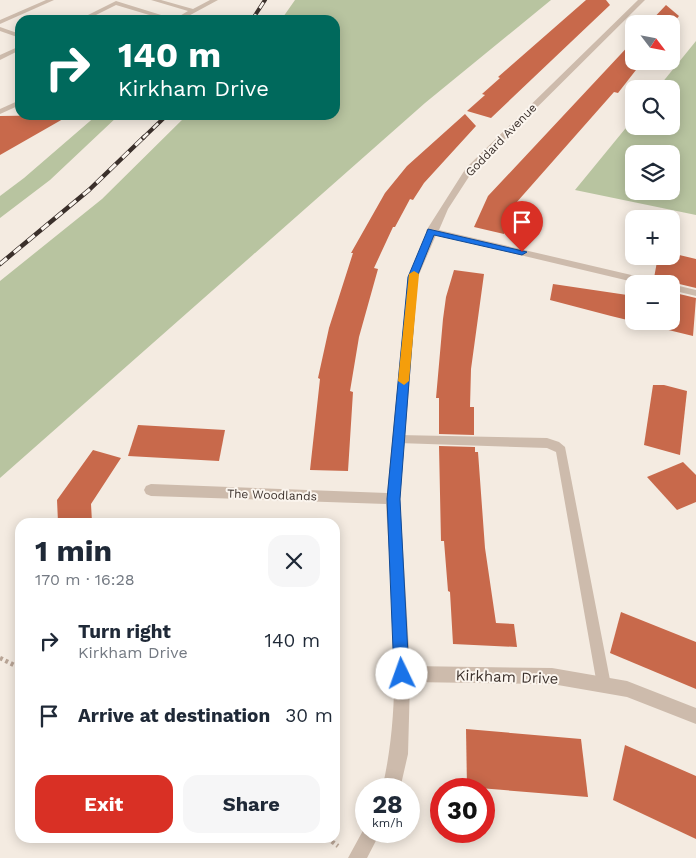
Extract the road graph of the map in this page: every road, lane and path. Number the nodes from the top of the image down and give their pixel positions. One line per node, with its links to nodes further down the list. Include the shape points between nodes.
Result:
1 (51, 0): 6 (street)
2 (154, 0): 5 (street)
3 (215, 0): 5 (street)
4 (642, 0): 18 (street, Goddard Avenue, via 469,170)
5 (194, 11): 9 (street)
6 (16, 15)
7 (91, 15): 8 (lane, via 116,3)
8 (156, 15)
9 (186, 15)
10 (15, 16): 11 (street)
11 (0, 22)
12 (0, 29): 13 (street)
13 (15, 34)
14 (15, 50): 15 (lane)
15 (0, 58)
16 (15, 104): 17 (street)
17 (0, 112)
18 (431, 231): 19 (street); 22 (street, Goddard Avenue, via 413,277)
19 (625, 276)
20 (680, 289): 21 (street)
21 (696, 293)
22 (398, 439): 24 (street, Goddard Avenue); 28 (lane, via 547,443 561,450)
23 (151, 490): 24 (street, The Woodlands)
24 (393, 499): 27 (street, Goddard Avenue)
25 (0, 658): 26 (path)
26 (15, 666)
27 (402, 674): 28 (street, Kirkham Drive, via 552,676); 30 (street, Goddard Avenue, via 399,754)
28 (604, 685): 29 (street, Kirkham Drive, via 627,689)
29 (696, 716)
30 (394, 778)
31 (365, 843): 32 (street)
32 (357, 858)

